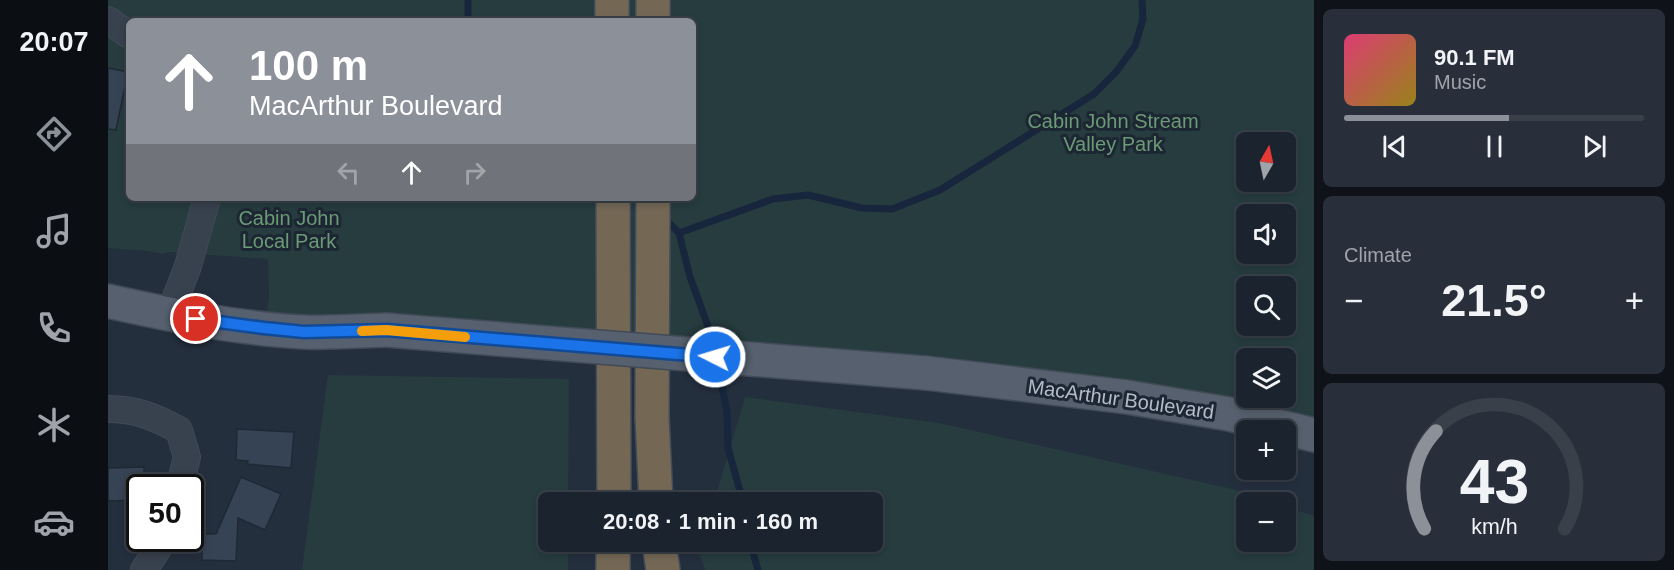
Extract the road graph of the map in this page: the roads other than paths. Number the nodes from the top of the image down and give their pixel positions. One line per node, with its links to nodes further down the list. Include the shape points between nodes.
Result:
1 (612, 0): 3 (highway)
2 (653, 0): 4 (highway)
3 (612, 18)
4 (653, 18)
5 (108, 20): 6 (street)
6 (126, 33)
7 (206, 201): 11 (street)
8 (613, 201): 15 (highway)
9 (653, 201): 16 (highway)
10 (108, 301): 11 (main road)
11 (173, 316): 13 (main road, MacArthur Boulevard, bridge, via 304,332 386,330 926,373 1127,397 1229,414)
12 (108, 409): 14 (street, via 155,417 179,430 187,457)
13 (1314, 435)
14 (183, 474)
15 (614, 492)
16 (656, 492)
17 (156, 552): 20 (street)
18 (614, 552): 21 (highway)
19 (660, 552): 22 (highway)
20 (144, 570)
21 (613, 570)
22 (663, 570)

